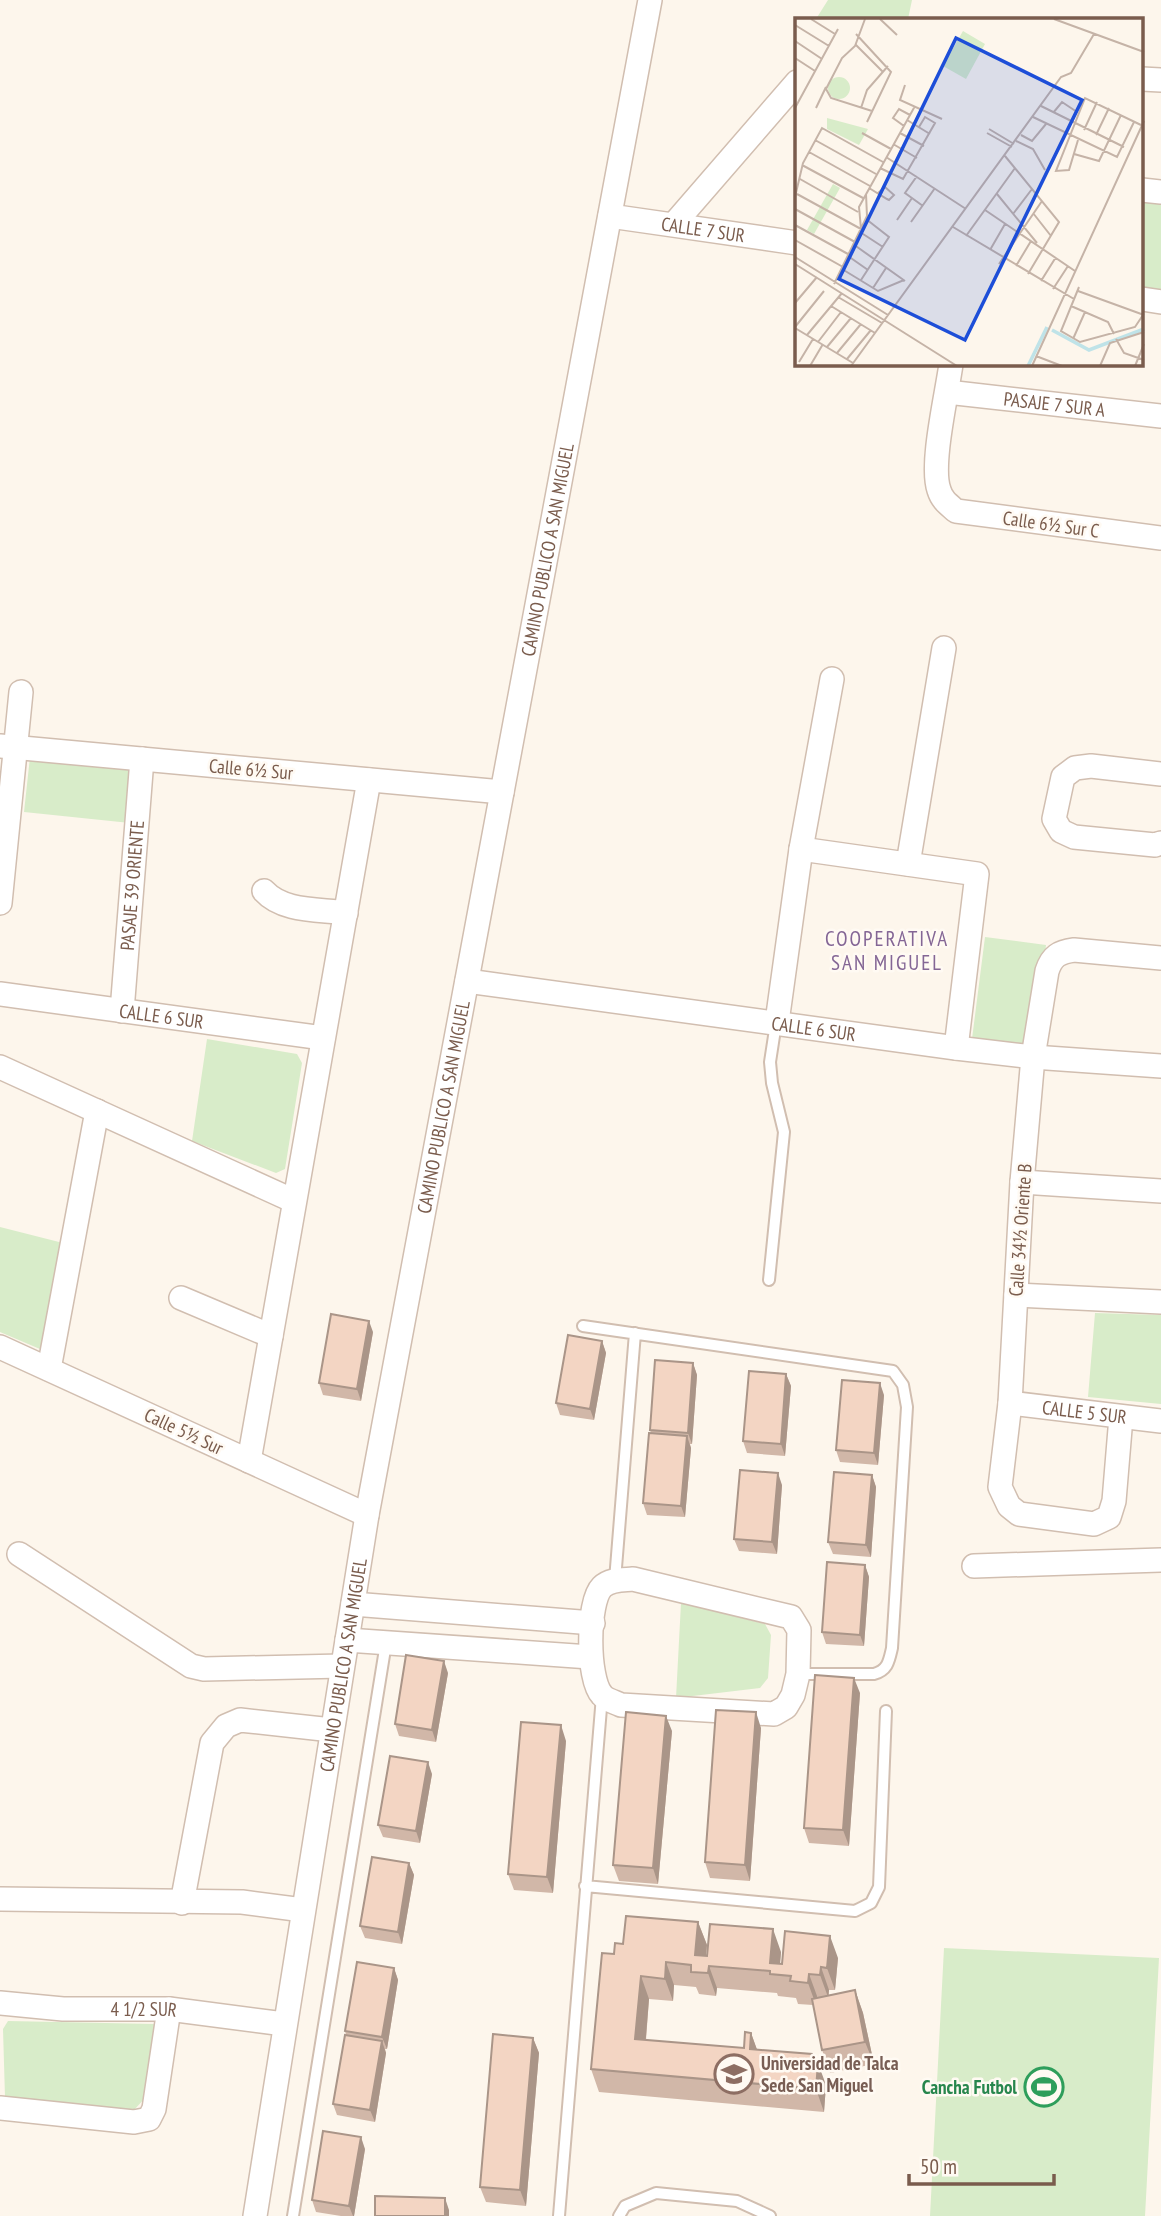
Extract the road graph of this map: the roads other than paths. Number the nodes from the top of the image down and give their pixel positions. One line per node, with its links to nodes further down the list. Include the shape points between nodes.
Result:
1 (650, 0): 3 (street, CAMINO PUBLICO A SAN MIGUEL)
2 (795, 84): 4 (street)
3 (610, 216): 4 (street, CALLE 7 SUR); 17 (street, CAMINO PUBLICO A SAN MIGUEL)
4 (674, 224): 5 (street, CALLE 7 SUR)
5 (795, 243)
6 (951, 366): 7 (street)
7 (947, 392): 8 (street, PASAJE 7 SUR A); 9 (street, Calle 6½ Sur C, via 935,471 944,501 956,511)
8 (1161, 416)
9 (1161, 538)
10 (944, 648): 20 (street)
11 (832, 679): 19 (street)
12 (21, 692): 13 (street)
13 (8, 747): 14 (street, Calle 6½ Sur); 22 (street)
14 (142, 759): 16 (street, Calle 6½ Sur); 27 (street, PASAJE 39 ORIENTE)
15 (1161, 774): 18 (street, via 1075,768 1063,777 1054,818 1061,831 1074,837)
16 (369, 780): 17 (street, Calle 6½ Sur); 23 (street)
17 (502, 792): 25 (street, CAMINO PUBLICO A SAN MIGUEL)
18 (1161, 843)
19 (801, 849): 20 (street); 28 (street)
20 (908, 864): 30 (street, via 977,874)
21 (264, 891): 23 (street, via 289,906)
22 (0, 903)
23 (345, 913): 29 (street)
24 (1161, 958): 31 (street, Calle 34½ Oriente B, via 1061,952 1047,971)
25 (467, 981): 28 (street, CALLE 6 SUR); 51 (street, CAMINO PUBLICO A SAN MIGUEL)
26 (0, 995): 27 (street, CALLE 6 SUR)
27 (122, 1011): 29 (street, CALLE 6 SUR)
28 (777, 1022): 30 (street, CALLE 6 SUR); 38 (lane, via 770,1062 784,1132)
29 (323, 1038): 37 (street)
30 (956, 1048): 31 (street, CALLE 6 SUR)
31 (1033, 1057): 32 (street, CALLE 6 SUR); 35 (street, Calle 34½ Oriente B)
32 (1161, 1066)
33 (0, 1067): 34 (street)
34 (97, 1111): 37 (street); 46 (street)
35 (1022, 1182): 36 (street); 39 (street, Calle 34½ Oriente B)
36 (1161, 1191)
37 (294, 1201): 44 (street)
38 (769, 1280)
39 (1016, 1294): 41 (street); 47 (street, Calle 34½ Oriente B)
40 (181, 1298): 44 (street)
41 (1161, 1302)
42 (583, 1326): 43 (lane)
43 (635, 1334): 55 (lane); 62 (lane, via 892,1371 903,1385 907,1407 888,1665 874,1674)
44 (271, 1336): 50 (street)
45 (0, 1347): 46 (street, Calle 5½ Sur)
46 (49, 1369): 50 (street, Calle 5½ Sur)
47 (1010, 1404): 48 (street, CALLE 5 SUR); 48 (street, Calle 34½ Oriente B, via 1000,1487 1009,1506 1019,1514 1094,1524 1109,1517 1114,1501)
48 (1121, 1417): 49 (street, CALLE 5 SUR)
49 (1161, 1421)
50 (249, 1461): 51 (street, Calle 5½ Sur)
51 (367, 1515): 56 (street, CAMINO PUBLICO A SAN MIGUEL)
52 (19, 1554): 61 (street, via 191,1666)
53 (1161, 1560): 54 (street)
54 (974, 1566)
55 (615, 1580): 57 (street, via 601,1588); 62 (street, via 633,1579 791,1617 799,1630)
56 (353, 1604): 57 (street); 58 (street, CAMINO PUBLICO A SAN MIGUEL)
57 (593, 1623): 60 (street)
58 (347, 1640): 59 (street); 61 (street, CAMINO PUBLICO A SAN MIGUEL)
59 (386, 1643): 60 (street); 75 (lane)
60 (590, 1657): 63 (street)
61 (342, 1666): 65 (street, CAMINO PUBLICO A SAN MIGUEL)
62 (798, 1674): 63 (street, via 786,1707 774,1714 621,1705)
63 (602, 1696): 66 (lane)
64 (886, 1711): 66 (lane, via 879,1887 871,1903 855,1912)
65 (332, 1730): 68 (street, via 240,1720 226,1726 212,1743); 69 (street, CAMINO PUBLICO A SAN MIGUEL)
66 (585, 1886): 76 (lane)
67 (0, 1899): 68 (street)
68 (182, 1903): 69 (street, via 242,1902)
69 (303, 1910): 72 (street, CAMINO PUBLICO A SAN MIGUEL)
70 (0, 2003): 71 (street, 4 1/2 SUR, via 62,2009)
71 (169, 2009): 72 (street, 4 1/2 SUR); 73 (street, via 149,2119 134,2122)
72 (284, 2024): 74 (street, CAMINO PUBLICO A SAN MIGUEL)
73 (0, 2108)
74 (255, 2216)
75 (293, 2216)
76 (559, 2216)
77 (619, 2216): 78 (lane, via 625,2206 656,2193 737,2201)
78 (770, 2216)

